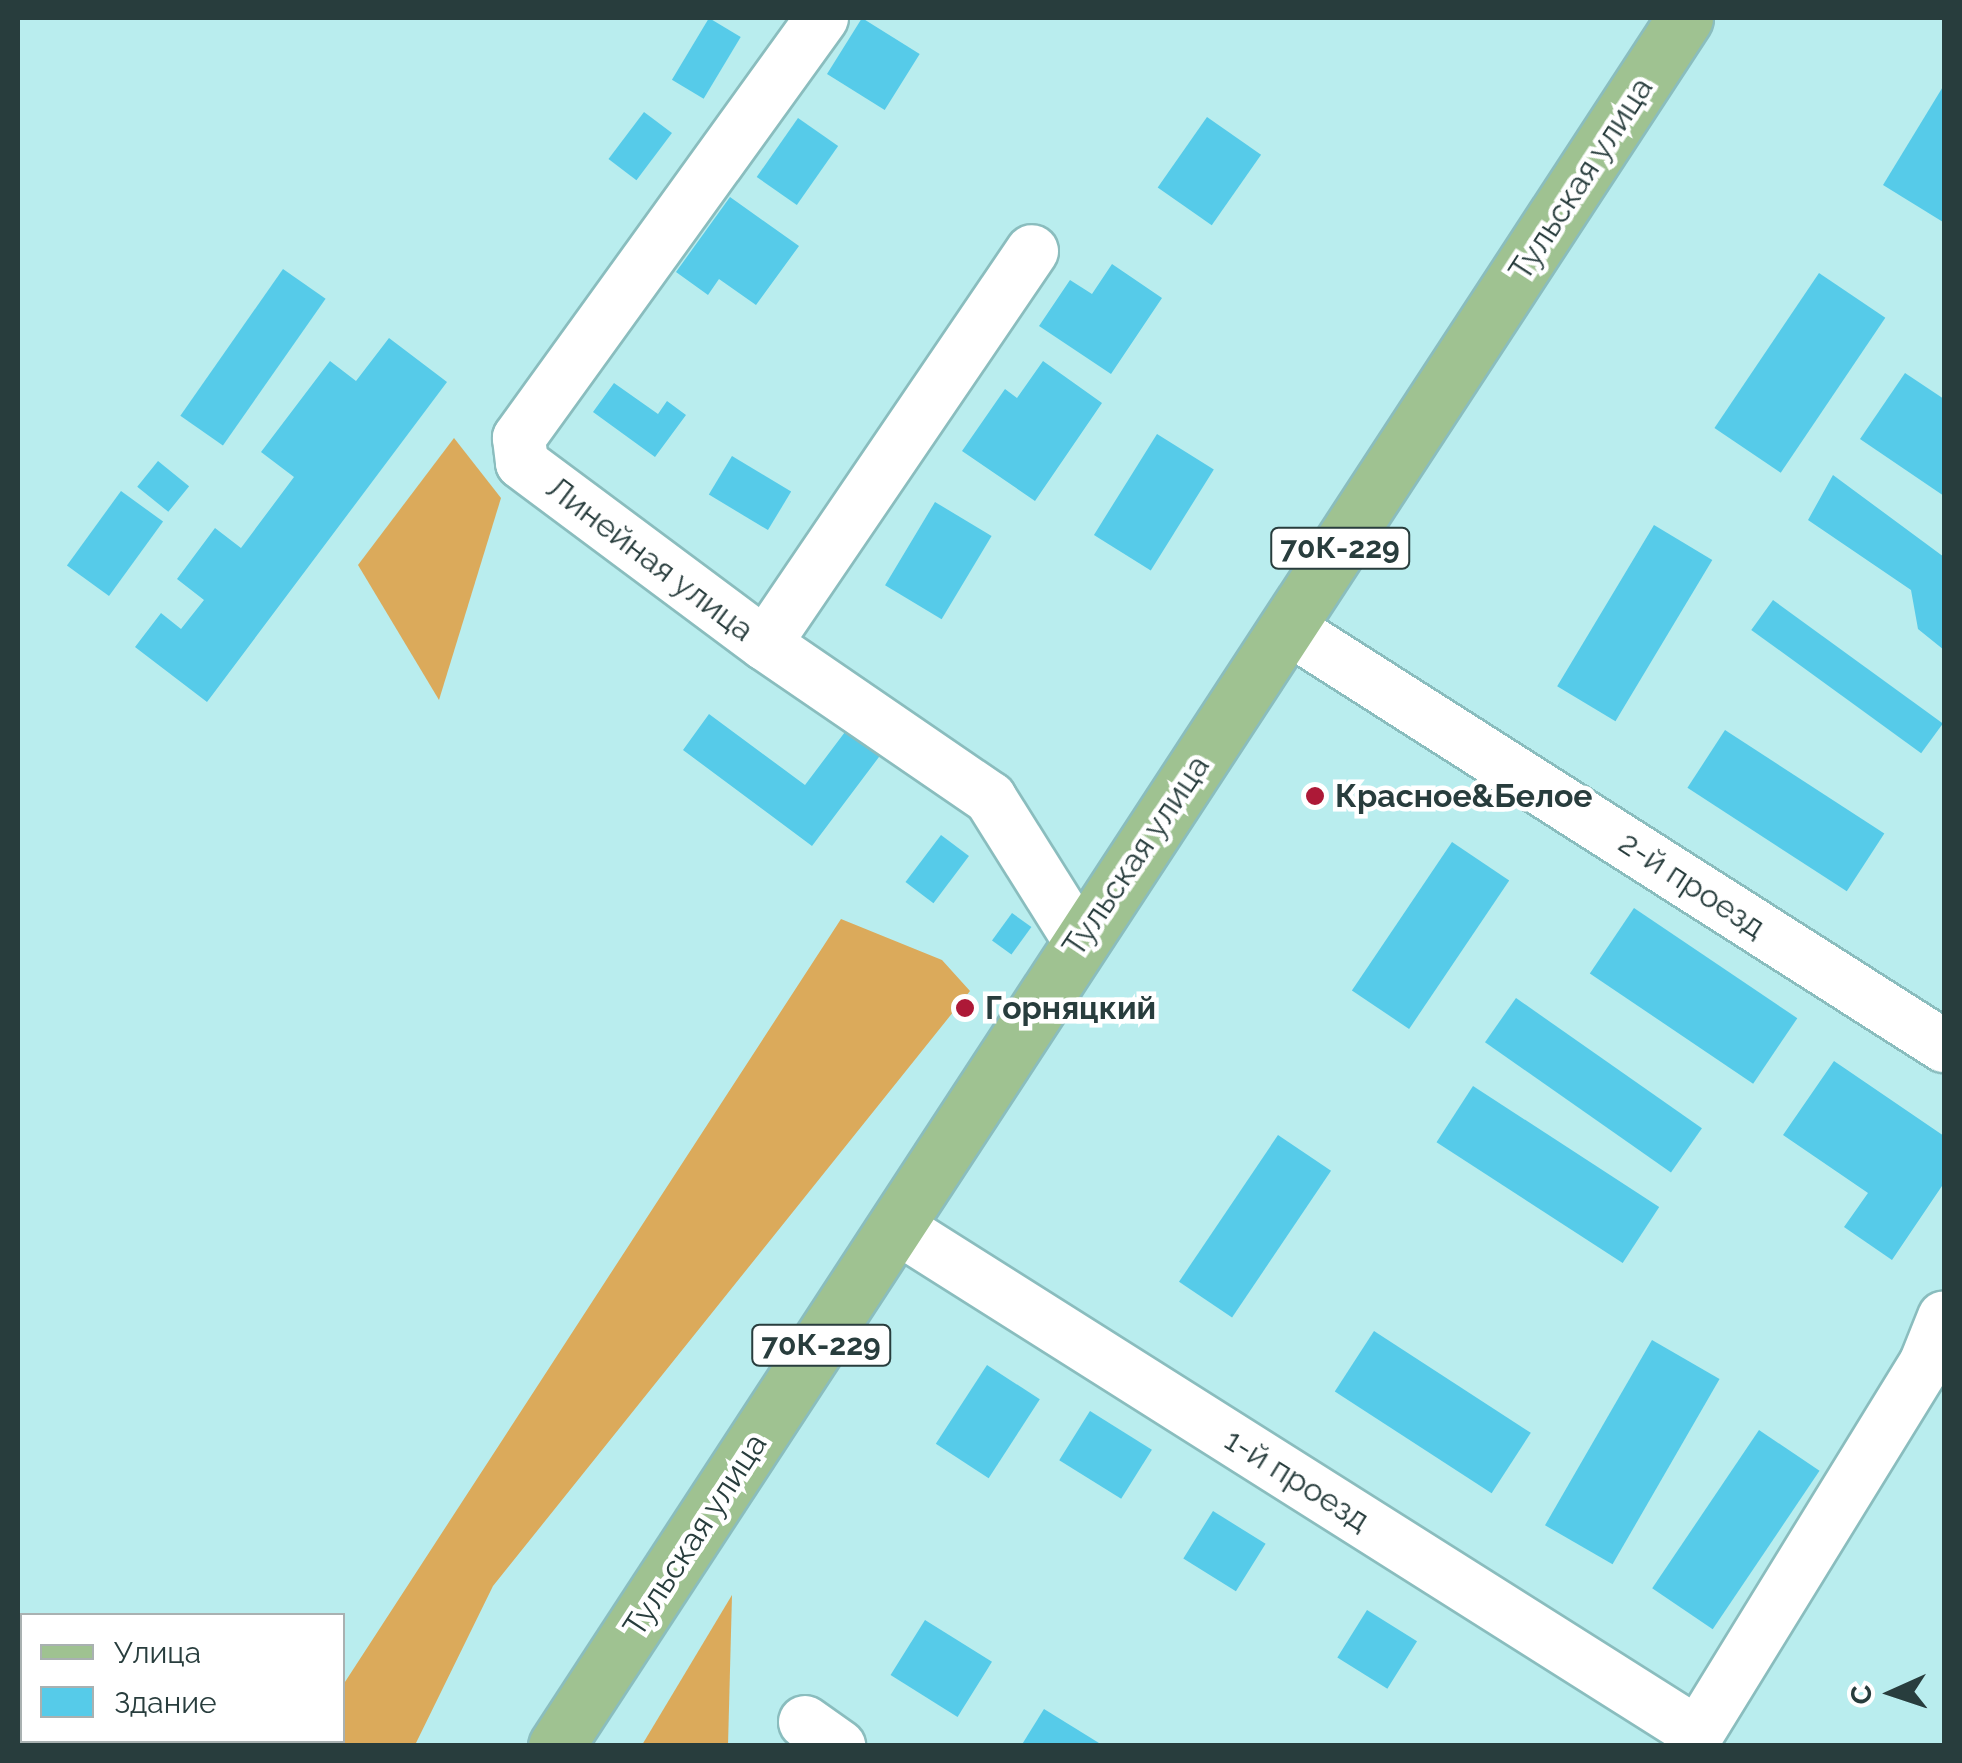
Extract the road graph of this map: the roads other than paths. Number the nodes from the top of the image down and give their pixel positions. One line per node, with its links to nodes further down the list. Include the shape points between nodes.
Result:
1 (822, 18): 5 (street, Линейная улица, via 519,438 522,462)
2 (1685, 18): 4 (main road, Тульская улица / 70К-229)
3 (1032, 251): 5 (street)
4 (1288, 628): 6 (main road, Тульская улица / 70К-229); 7 (street, 2-й проезд)
5 (765, 644): 6 (street, Линейная улица, via 990,798)
6 (1079, 940): 8 (main road, Тульская улица / 70К-229)
7 (1944, 1046)
8 (898, 1228): 10 (street, 1-й проезд); 11 (main road, Тульская улица / 70К-229)
9 (1938, 1351): 10 (street)
10 (1694, 1739)
11 (556, 1746)

